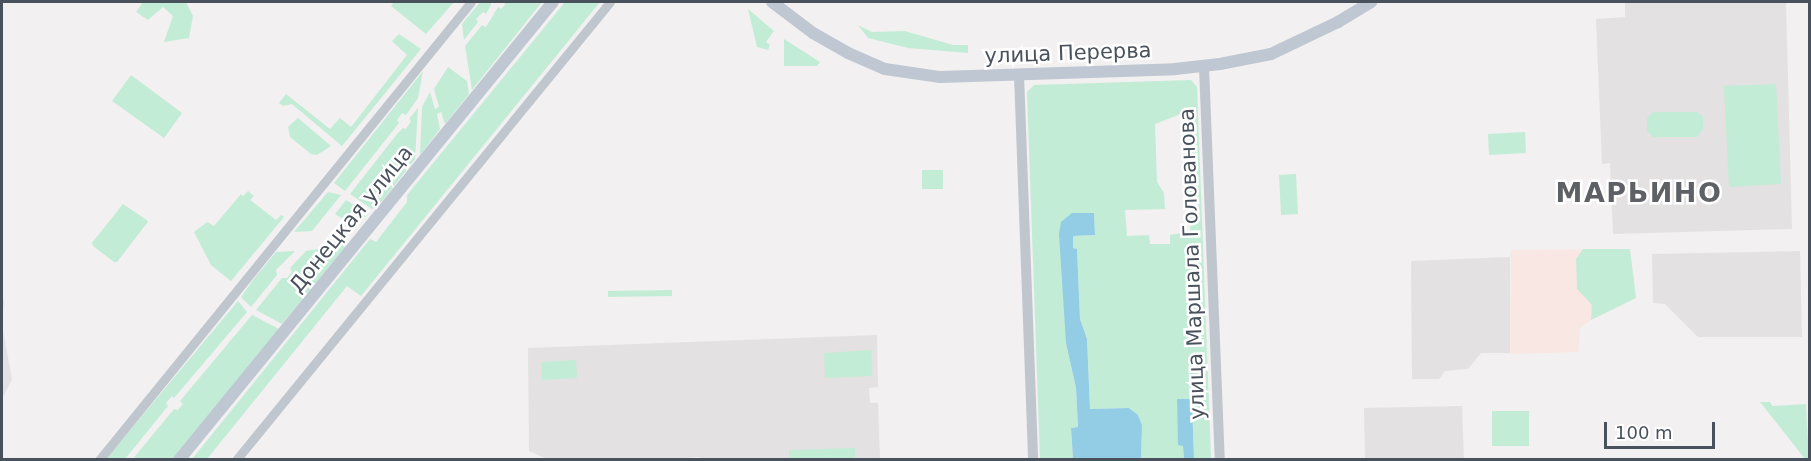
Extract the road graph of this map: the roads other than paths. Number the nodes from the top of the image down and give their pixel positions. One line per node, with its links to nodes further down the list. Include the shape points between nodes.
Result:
1 (471, 2): 8 (street, Донецкая улица)
2 (553, 2): 9 (main road, Донецкая улица)
3 (610, 2): 10 (street)
4 (772, 2): 7 (main road, улица Перерва, via 825,41 885,69 940,77)
5 (1371, 2): 6 (main road, улица Перерва, via 1270,54)
6 (1204, 67): 7 (main road, улица Перерва); 12 (street, улица Маршала Голованова)
7 (1019, 75): 11 (street)
8 (99, 459)
9 (179, 459)
10 (236, 459)
11 (1033, 459)
12 (1220, 459)

